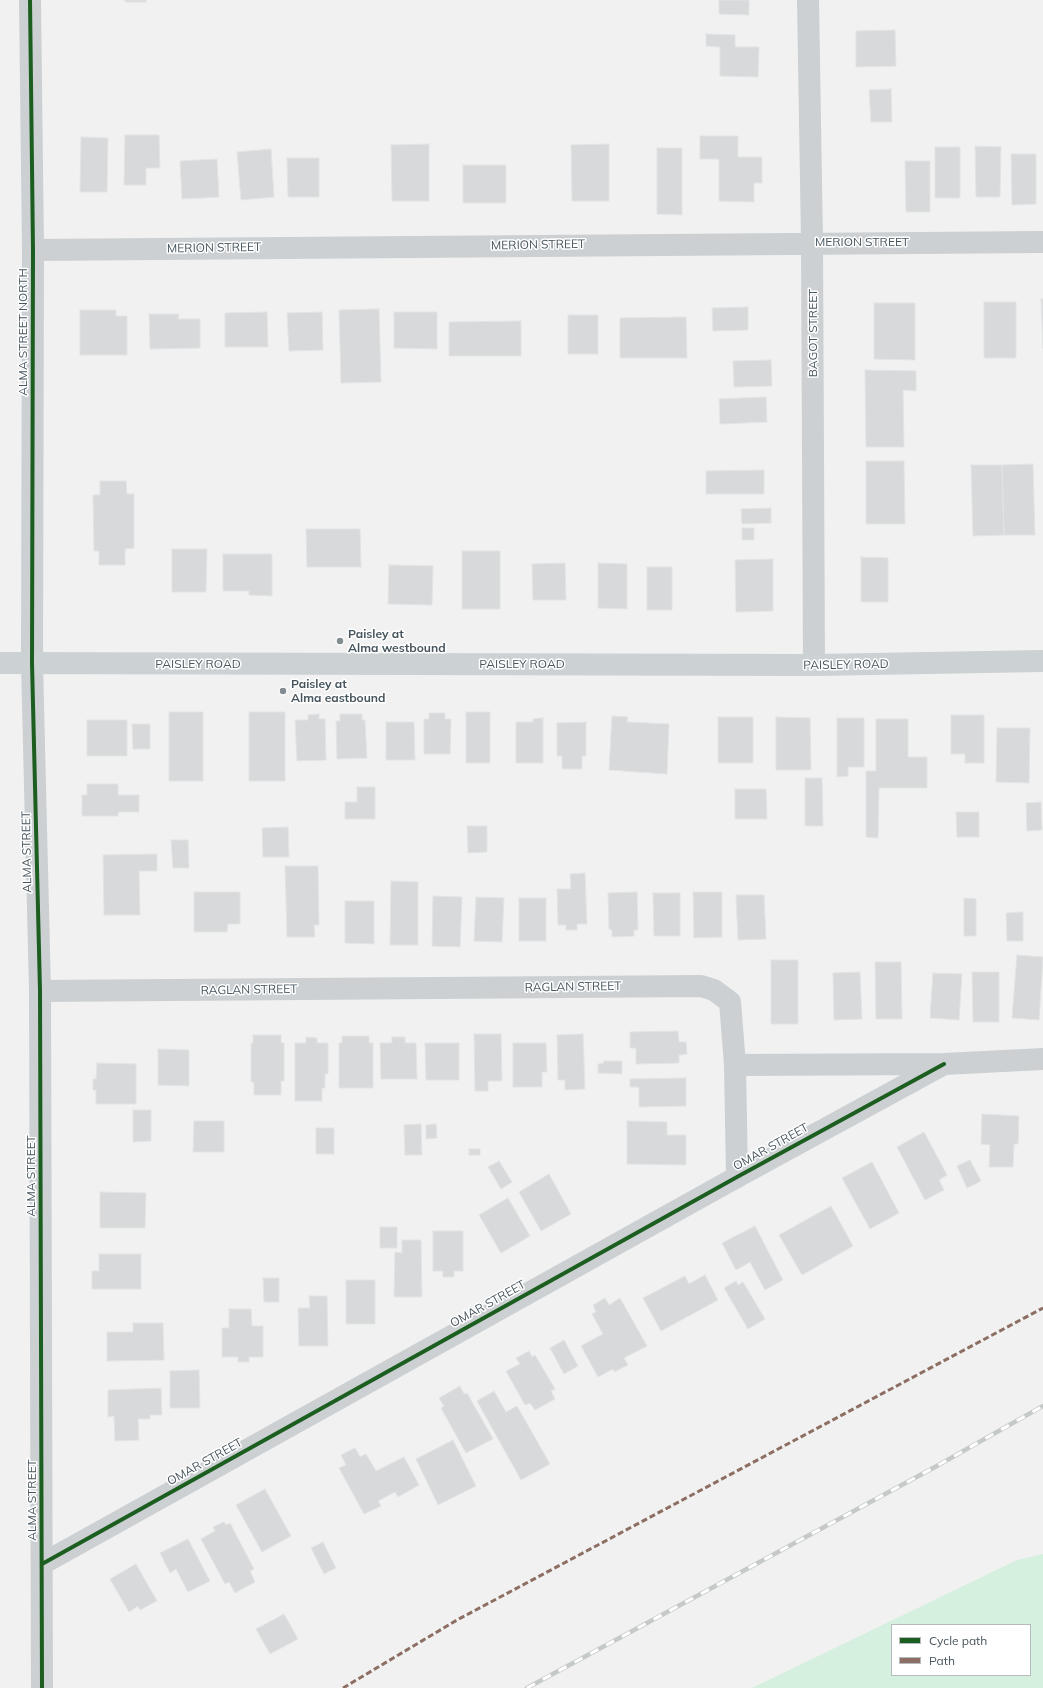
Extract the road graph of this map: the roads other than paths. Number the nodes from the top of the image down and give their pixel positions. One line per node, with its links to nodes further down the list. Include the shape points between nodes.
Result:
1 (30, 0): 5 (street, ALMA STREET NORTH)
2 (808, 0): 3 (street, BAGOT STREET)
3 (812, 242): 4 (street, MERION STREET); 5 (street, MERION STREET); 9 (street, BAGOT STREET)
4 (1043, 242)
5 (33, 250): 8 (street, ALMA STREET NORTH)
6 (1043, 661): 9 (main road, PAISLEY ROAD)
7 (0, 663): 8 (main road, PAISLEY ROAD)
8 (32, 663): 9 (main road, PAISLEY ROAD); 10 (street, ALMA STREET)
9 (814, 665)
10 (40, 991): 13 (street, RAGLAN STREET, via 701,986 714,990 730,1002); 15 (street, ALMA STREET)
11 (1043, 1059): 12 (street)
12 (944, 1064): 13 (street); 14 (street, OMAR STREET)
13 (735, 1065): 14 (street, OMAR STREET)
14 (737, 1177): 15 (street, OMAR STREET)
15 (42, 1564): 16 (street, ALMA STREET)
16 (42, 1688)

